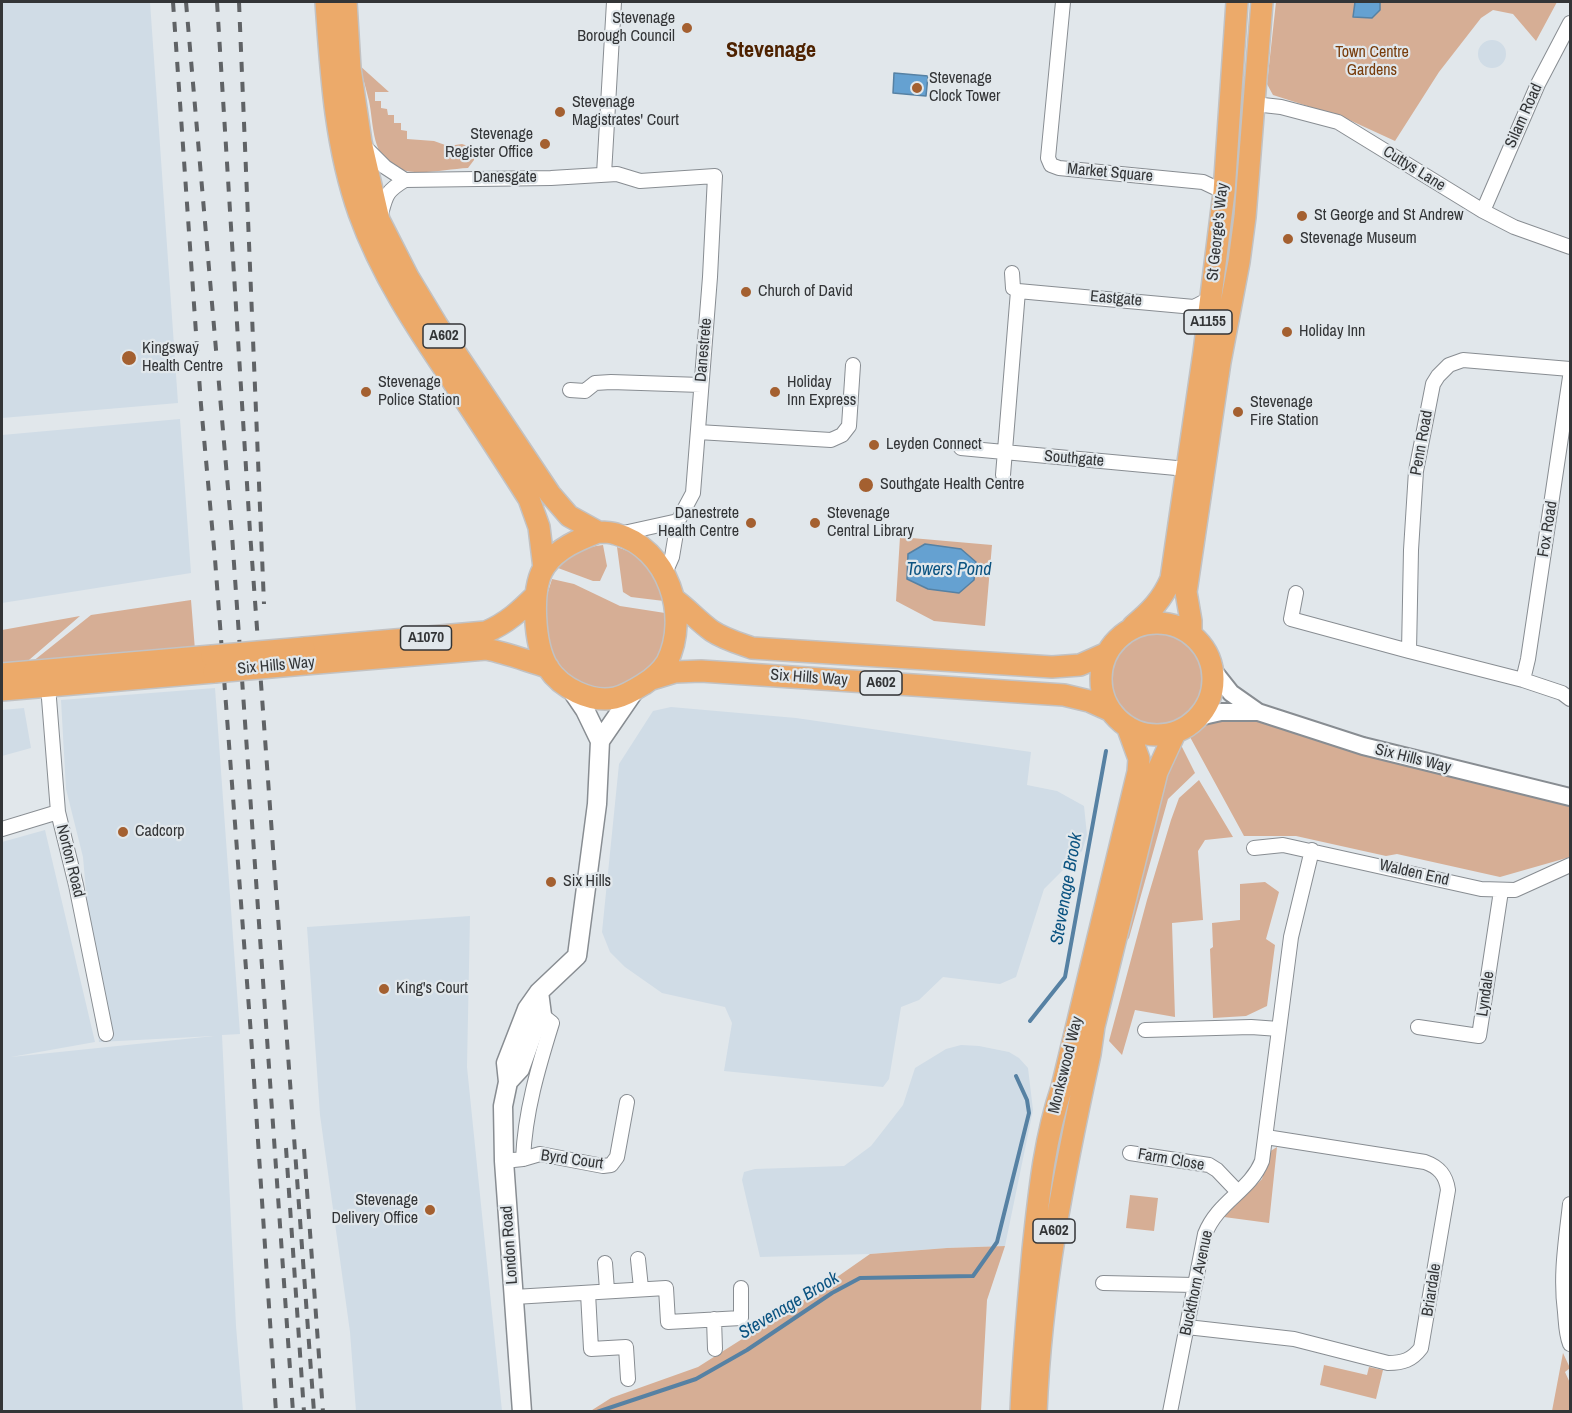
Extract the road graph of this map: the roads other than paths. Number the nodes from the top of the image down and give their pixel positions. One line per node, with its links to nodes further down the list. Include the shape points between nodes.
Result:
1 (326, 2): 32 (main road, A602, via 334,107 358,211 400,301 529,499 539,527)
2 (346, 2): 9 (main road, A602, via 350,68)
3 (614, 2): 10 (street)
4 (1063, 2): 13 (street, Market Square, via 1048,158 1051,165 1203,182)
5 (1237, 2): 13 (main road, St George's Way / A1155)
6 (1262, 2): 8 (main road, St George's Way / A1155)
7 (1570, 23): 14 (street, Silam Road, via 1529,103)
8 (1254, 104): 14 (street, Cuttys Lane, via 1338,122); 38 (main road, St George's Way / A1155, via 1239,262 1186,592)
9 (361, 142): 12 (street, via 385,167); 15 (main road, A602)
10 (604, 174): 11 (street, Danesgate, via 640,181); 12 (street, Danesgate)
11 (715, 176): 23 (street, Danestrete)
12 (405, 180): 15 (street, via 391,188)
13 (1224, 192): 19 (main road, St George's Way / A1155)
14 (1483, 211): 16 (street, Cuttys Lane)
15 (379, 220): 31 (main road, A602, via 437,325 550,494 569,516)
16 (1570, 247)
17 (1012, 273): 18 (street, via 1013,288)
18 (1018, 291): 19 (street, Eastgate, via 1194,307); 27 (street)
19 (1211, 298): 28 (main road, St George's Way / A1155)
20 (853, 365): 25 (street, via 849,426 831,440)
21 (1570, 369): 39 (street, Penn Road, via 1463,360 1449,365 1438,376 1416,471)
22 (1570, 377): 46 (street, Fox Road)
23 (701, 385): 24 (street, via 611,382 595,383 585,391); 25 (street, Danestrete)
24 (570, 390)
25 (698, 432): 30 (street, Danestrete, via 693,493)
26 (961, 448): 27 (street, Southgate)
27 (1004, 453): 28 (street, Southgate); 29 (street)
28 (1187, 469): 37 (main road, St George's Way / A1155, via 1171,579 1161,600)
29 (1003, 475)
30 (678, 520): 31 (street); 33 (street, Danestrete, via 672,557)
31 (607, 533): 32 (main road, via 559,551); 33 (main road, A602, via 645,550)
32 (544, 568): 35 (main road, A602)
33 (664, 573): 36 (main road, A602)
34 (1296, 593): 39 (street, via 1291,619)
35 (536, 595): 41 (main road, Six Hills Way / A1070, via 504,624 486,632); 43 (main road, A602, via 537,630)
36 (674, 599): 40 (main road, Six Hills Way / A602, via 712,631 752,648 1052,667 1080,665); 47 (main road, A602, via 672,649 666,664)
37 (1133, 626): 38 (main road, via 1161,623); 40 (main road, A602, via 1113,642)
38 (1191, 634): 44 (main road, via 1208,656)
39 (1409, 651): 46 (street)
40 (1107, 653): 52 (main road, via 1101,678)
41 (305, 656): 42 (main road, Six Hills Way / A1070, bridge); 43 (main road, Six Hills Way / A1070, via 486,649)
42 (213, 664): 45 (main road, Six Hills Way / A1070); 48 (main road, Six Hills Way / A1070)
43 (548, 667): 49 (main road, A602)
44 (1212, 669): 53 (street, Six Hills Way, via 1231,693); 54 (main road, via 1208,701)
45 (2, 674)
46 (1522, 680): 51 (street)
47 (643, 685): 49 (main road, A602, via 615,698 590,697); 52 (main road, Six Hills Way / A602, via 675,672 701,672 1064,695 1089,700); 57 (main road)
48 (48, 686): 50 (main road, Six Hills Way / A1070); 59 (street, Norton Road)
49 (570, 688): 57 (main road, London Road)
50 (2, 690)
51 (1570, 699)
52 (1109, 710): 55 (main road, A602)
53 (1258, 712): 54 (street, Six Hills Way, via 1221,712); 58 (street, Six Hills Way, via 1362,746)
54 (1199, 717): 56 (main road)
55 (1127, 726): 56 (main road, A602, via 1154,735); 95 (main road, Monkswood Way / A602, via 1139,759 1138,772 1042,1168)
56 (1175, 733): 96 (main road, Monkswood Way / A602, via 1157,772 1094,1026 1051,1252)
57 (600, 741): 65 (main road, London Road, via 597,804 577,956)
58 (1570, 797)
59 (58, 812): 60 (street); 70 (street, Norton Road)
60 (2, 829)
61 (1254, 848): 62 (street, Walden End, via 1283,845)
62 (1311, 850): 64 (street, Walden End); 68 (street, Buckthorn Avenue, via 1291,937)
63 (1570, 865): 64 (street, Walden End, via 1515,890)
64 (1501, 891): 67 (street, Lyndale, via 1479,1036)
65 (539, 992): 66 (main road); 71 (main road, London Road, via 527,1009 506,1063)
66 (542, 1015): 71 (main road, London Road, via 520,1069); 75 (street, via 552,1023 533,1087)
67 (1418, 1027)
68 (1279, 1029): 69 (street); 73 (street, Buckthorn Avenue)
69 (1145, 1030)
70 (106, 1034)
71 (508, 1082): 76 (main road, London Road, via 503,1114)
72 (627, 1102): 75 (street, Byrd Court, via 617,1157 611,1165 540,1154)
73 (1266, 1137): 77 (street, Buckthorn Avenue, via 1258,1170); 90 (street, Briardale, via 1425,1161 1442,1172 1448,1190 1422,1348 1409,1360 1388,1363 1294,1339)
74 (1130, 1153): 77 (street, Farm Close, via 1209,1166)
75 (523, 1159): 76 (street, Byrd Court)
76 (504, 1161): 87 (main road, London Road)
77 (1238, 1192): 82 (street, Buckthorn Avenue, via 1224,1204 1204,1234)
78 (1570, 1204): 88 (street, via 1563,1267)
79 (638, 1260): 83 (street)
80 (605, 1263): 85 (street)
81 (1103, 1283): 82 (street)
82 (1194, 1285): 90 (street, Buckthorn Avenue)
83 (641, 1288): 85 (street); 89 (street, via 666,1288 668,1322)
84 (741, 1288): 89 (street, via 741,1318)
85 (607, 1290): 86 (street)
86 (588, 1293): 87 (street); 93 (street, via 591,1349 626,1347)
87 (514, 1297): 94 (main road, London Road)
88 (1568, 1314): 91 (street)
89 (714, 1319): 92 (street)
90 (1187, 1327): 97 (street, Buckthorn Avenue)
91 (1570, 1344)
92 (715, 1349)
93 (628, 1379)
94 (520, 1410)
95 (1021, 1412)
96 (1036, 1412)
97 (1170, 1412)

